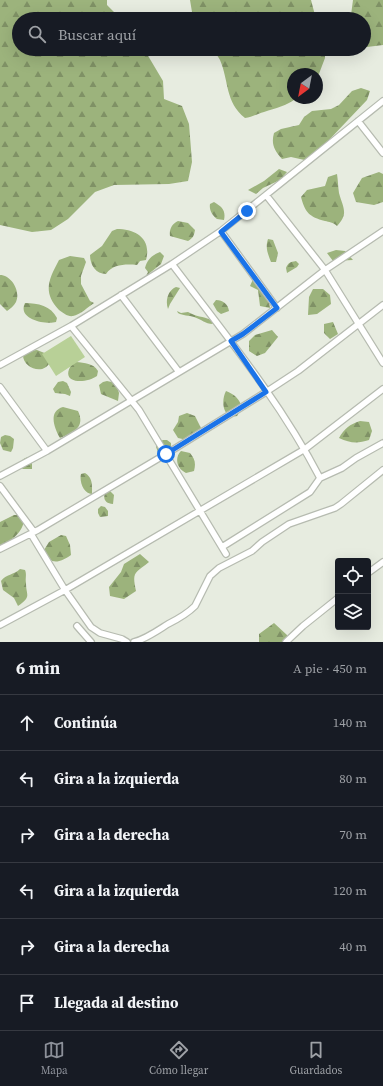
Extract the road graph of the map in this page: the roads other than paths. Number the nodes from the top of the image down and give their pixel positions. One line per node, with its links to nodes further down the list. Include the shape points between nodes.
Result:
1 (383, 101): 2 (street)
2 (358, 121): 3 (street); 4 (street)
3 (383, 153)
4 (266, 195): 6 (street); 8 (street)
5 (383, 231): 8 (street)
6 (221, 232): 7 (street); 11 (street)
7 (172, 264): 9 (street); 14 (street)
8 (325, 270): 11 (street); 12 (street)
9 (121, 295): 13 (street); 17 (street)
10 (383, 305): 12 (street)
11 (277, 308): 14 (street)
12 (359, 325): 15 (street); 20 (street)
13 (70, 326): 16 (street); 21 (street)
14 (231, 341): 17 (street); 20 (street)
15 (383, 363)
16 (0, 365)
17 (179, 372): 21 (street)
18 (0, 387): 24 (street)
19 (383, 389): 23 (street)
20 (266, 392): 23 (street); 25 (street)
21 (131, 401): 24 (street); 25 (street)
22 (383, 443): 28 (street)
23 (305, 449): 28 (street); 30 (street)
24 (47, 451): 27 (street)
25 (166, 454): 30 (street); 31 (street)
26 (383, 470): 43 (street, via 335,508 289,524 252,551 219,568 210,576 191,610)
27 (0, 476)
28 (320, 478): 32 (street, via 310,492)
29 (0, 486): 31 (street)
30 (201, 510): 32 (street); 37 (street)
31 (32, 533): 33 (street); 37 (street)
32 (222, 547): 34 (street)
33 (0, 549)
34 (226, 554)
35 (383, 562): 36 (street)
36 (371, 571)
37 (65, 590): 39 (street); 42 (street, via 91,627 100,633)
38 (335, 600): 44 (street)
39 (0, 625)
40 (77, 626): 41 (street)
41 (91, 642)
42 (127, 642)
43 (134, 642)
44 (286, 642)

